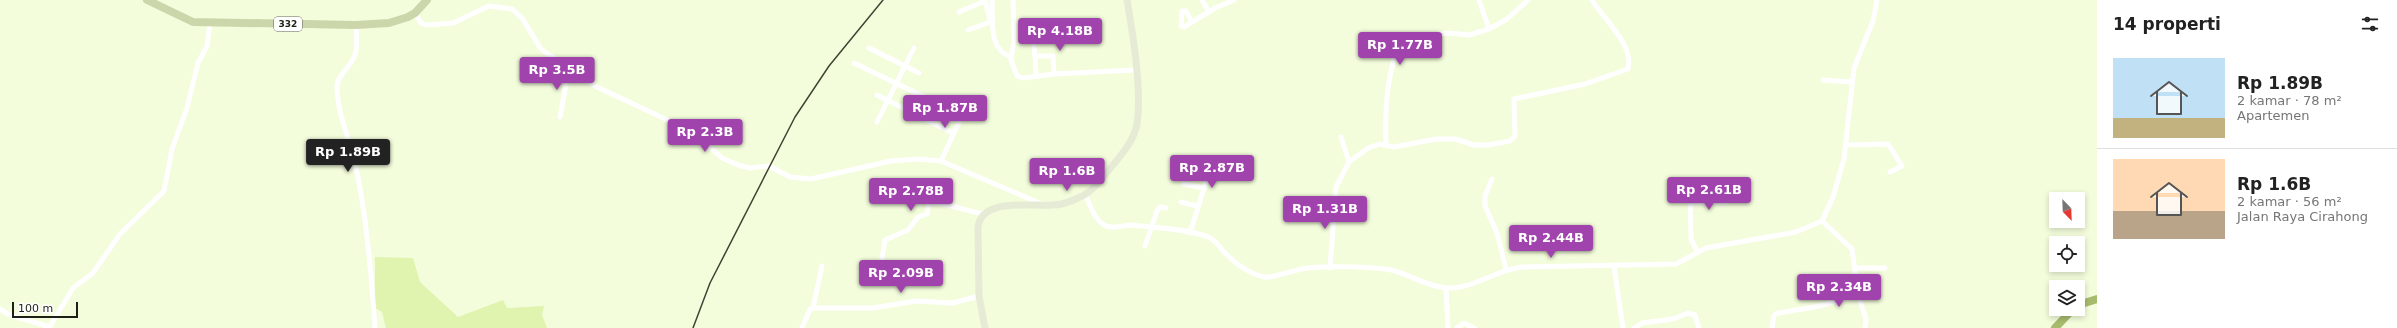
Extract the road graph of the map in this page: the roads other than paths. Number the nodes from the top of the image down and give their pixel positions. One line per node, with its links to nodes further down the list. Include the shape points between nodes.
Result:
1 (147, 0): 19 (main road, 332, via 188,21)
2 (427, 0): 16 (main road, 332)
3 (992, 0): 17 (street)
4 (1013, 0): 27 (street, via 1014,39)
5 (1127, 0): 31 (street)
6 (1202, 0): 15 (street)
7 (1234, 0): 13 (street)
8 (1479, 0): 21 (street)
9 (1528, 0): 21 (street, via 1507,19)
10 (1592, 0): 46 (street, via 1621,40 1629,64 1625,71 1572,87 1514,99 1515,136 1510,141 1474,145 1455,139 1436,139 1394,147)
11 (1877, 0): 36 (street, via 1873,21 1861,46)
12 (984, 1): 14 (street); 17 (street)
13 (1226, 1): 15 (street)
14 (959, 12)
15 (1209, 12): 18 (street)
16 (415, 13): 20 (main road, 332, via 388,23); 30 (street, via 421,23 427,25 453,23 489,6 512,9 522,18 541,49)
17 (992, 21): 22 (street); 27 (street, via 995,44)
18 (1192, 22)
19 (210, 23): 20 (main road, 332); 81 (street, via 207,46 198,63 188,108 172,149 164,191 120,234 93,273 73,288)
20 (356, 25): 82 (street, via 355,54 337,84 337,90 340,111 355,161 361,198 369,253)
21 (1489, 29): 46 (street, via 1469,35 1439,34 1431,38 1420,52 1395,56 1387,87)
22 (968, 30)
23 (1034, 46): 26 (street)
24 (869, 48): 29 (street)
25 (914, 48): 29 (street)
26 (1035, 56): 33 (street, via 1053,56); 34 (street)
27 (1011, 58): 34 (street, via 1017,76)
28 (854, 63): 37 (street)
29 (905, 65): 32 (street); 37 (street)
30 (570, 68): 42 (street); 48 (street, via 595,86 693,132 722,158 738,165 750,168 769,166 790,178 811,179 891,161)
31 (1135, 70): 33 (street); 55 (street, via 1138,101 1135,132 1125,151)
32 (920, 73)
33 (1054, 74): 34 (street)
34 (1036, 76)
35 (1823, 80): 36 (street)
36 (1852, 82): 47 (street)
37 (896, 83): 39 (street); 41 (street)
38 (877, 95): 39 (street)
39 (888, 101): 43 (street); 44 (street)
40 (967, 105): 41 (street)
41 (962, 115): 44 (street)
42 (560, 117)
43 (878, 122)
44 (953, 133): 48 (street)
45 (1341, 137): 49 (street)
46 (1386, 145): 49 (street, via 1373,145)
47 (1846, 145): 51 (street, via 1888,144 1902,166); 64 (street, via 1839,180)
48 (941, 161): 60 (street)
49 (1349, 162): 71 (street, via 1336,187)
50 (1191, 166): 54 (street, via 1208,171)
51 (1890, 172)
52 (1492, 179): 74 (street, via 1485,196 1485,206 1497,233)
53 (1184, 184): 54 (street)
54 (1203, 188): 61 (street)
55 (1085, 195): 60 (street, via 1057,205); 65 (street, via 1095,216 1103,225)
56 (1690, 196): 59 (street)
57 (1181, 202): 61 (street)
58 (1726, 202): 59 (street)
59 (1690, 204): 68 (street, via 1691,239)
60 (1045, 205): 63 (street, via 1004,205)
61 (1197, 206): 66 (street)
62 (1166, 208): 65 (street, via 1159,209)
63 (985, 214): 75 (street, via 969,213 951,205 929,203 927,214 918,217 909,229 885,240 881,262); 78 (street, via 978,227)
64 (1822, 221): 68 (street, via 1796,232); 72 (street, via 1852,249)
65 (1152, 228): 66 (street); 67 (street)
66 (1190, 233): 71 (street, via 1214,240 1247,270 1264,277 1275,277 1293,269)
67 (1145, 246)
68 (1697, 251): 70 (street, via 1676,264)
69 (822, 266): 79 (street)
70 (1614, 267): 74 (street); 88 (street)
71 (1330, 268): 76 (street, via 1386,269)
72 (1855, 268): 73 (street); 77 (street)
73 (1885, 268)
74 (1506, 269): 76 (street, via 1478,282)
75 (886, 270)
76 (1446, 288): 85 (street)
77 (1858, 295): 91 (street, via 1815,307 1778,313 1774,315); 92 (street, via 1866,318)
78 (979, 296): 79 (street, via 953,303 916,301 873,308); 84 (street)
79 (813, 308): 83 (street, via 810,309)
80 (0, 309): 81 (street, via 10,315)
81 (49, 327)
82 (375, 328)
83 (802, 328)
84 (985, 328)
85 (1448, 328)
86 (1457, 328): 87 (street, via 1464,323)
87 (1474, 328)
88 (1623, 328)
89 (1634, 328): 90 (street, via 1642,323 1671,319 1688,313 1695,316)
90 (1699, 328)
91 (1772, 328)
92 (1865, 328)

